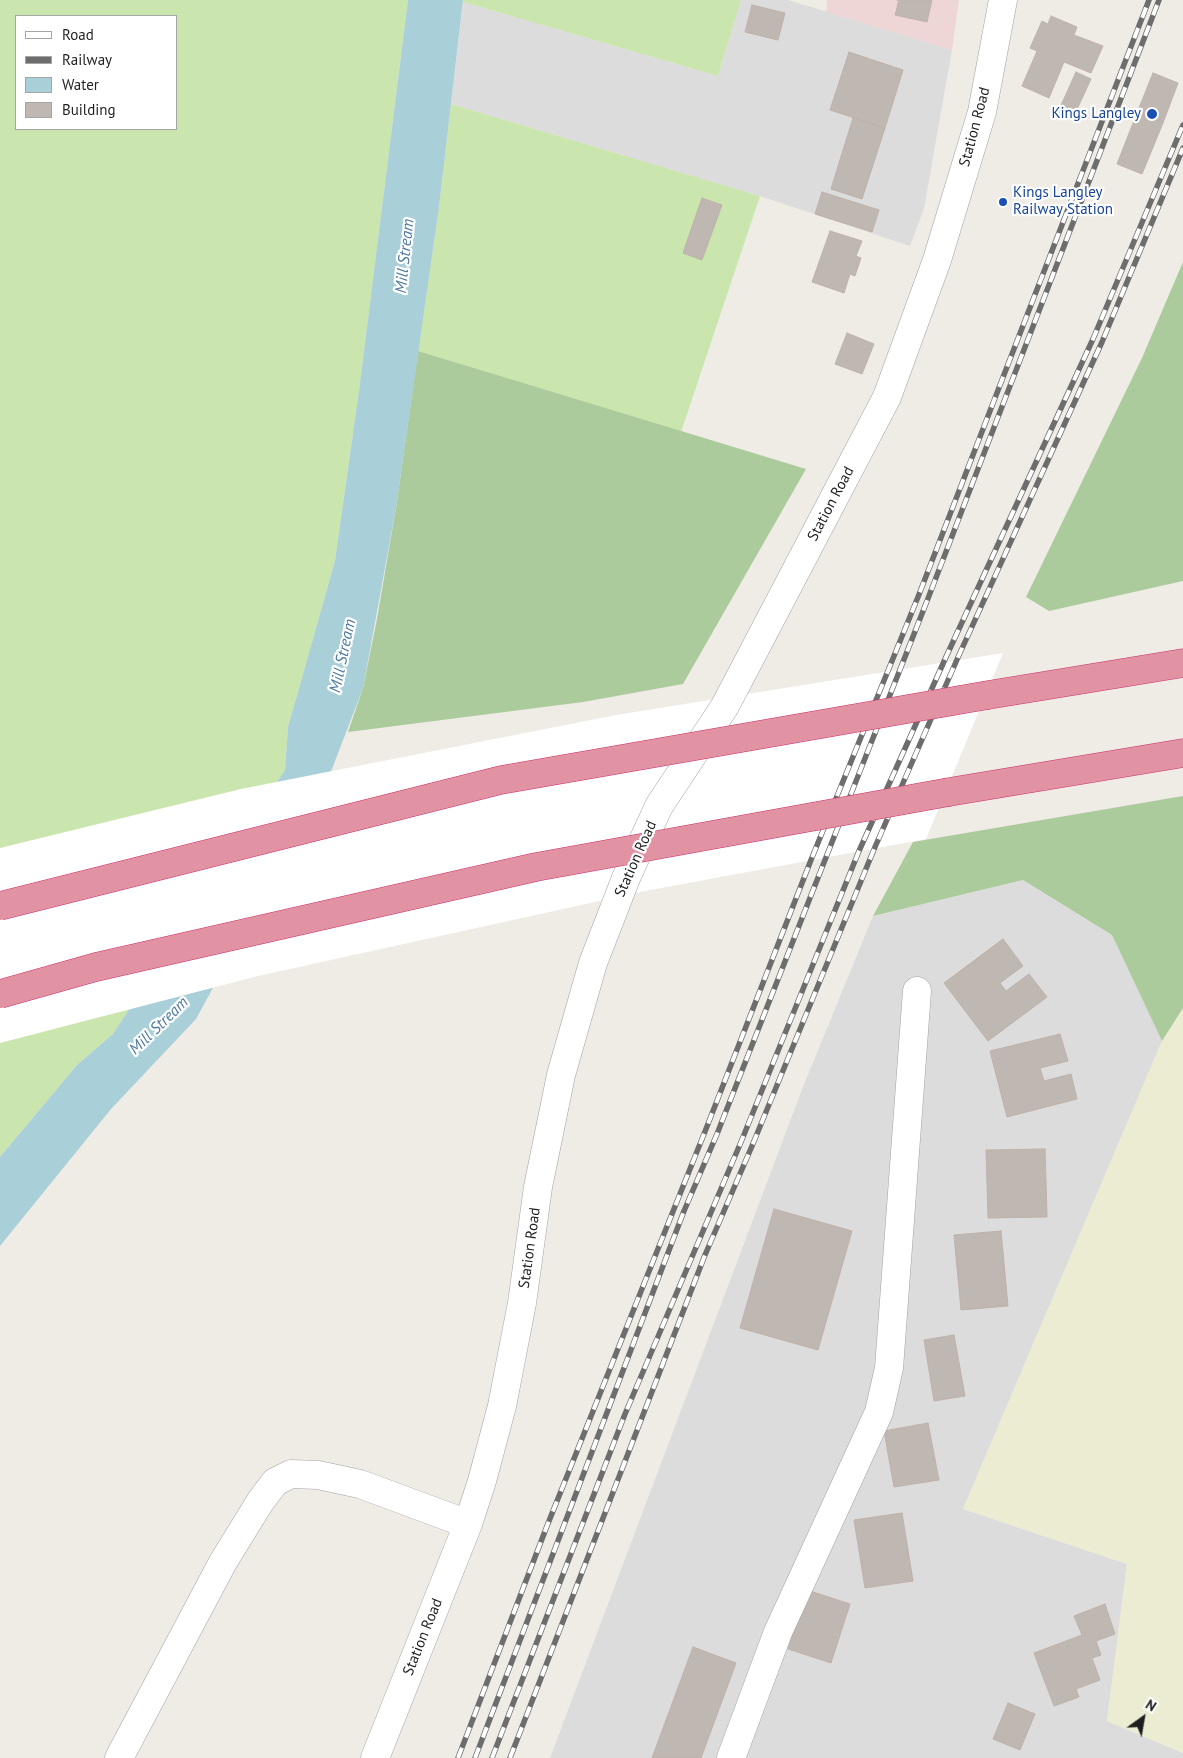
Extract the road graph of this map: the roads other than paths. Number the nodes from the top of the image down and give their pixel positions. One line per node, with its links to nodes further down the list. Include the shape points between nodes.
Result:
1 (1003, 0): 7 (street, Station Road, via 982,112 938,260 887,397 725,706 659,806 626,878 594,963 561,1075 538,1187 522,1303 502,1406)
2 (1183, 662): 4 (highway, bridge, via 501,780)
3 (1183, 753): 6 (highway, bridge, via 536,867 96,967)
4 (0, 906)
5 (917, 991): 10 (street, via 887,1377 878,1412 778,1632)
6 (0, 994)
7 (468, 1524): 8 (street, via 343,1480 291,1474 275,1482 223,1562); 9 (street, Station Road)
8 (118, 1758)
9 (374, 1758)
10 (731, 1758)

